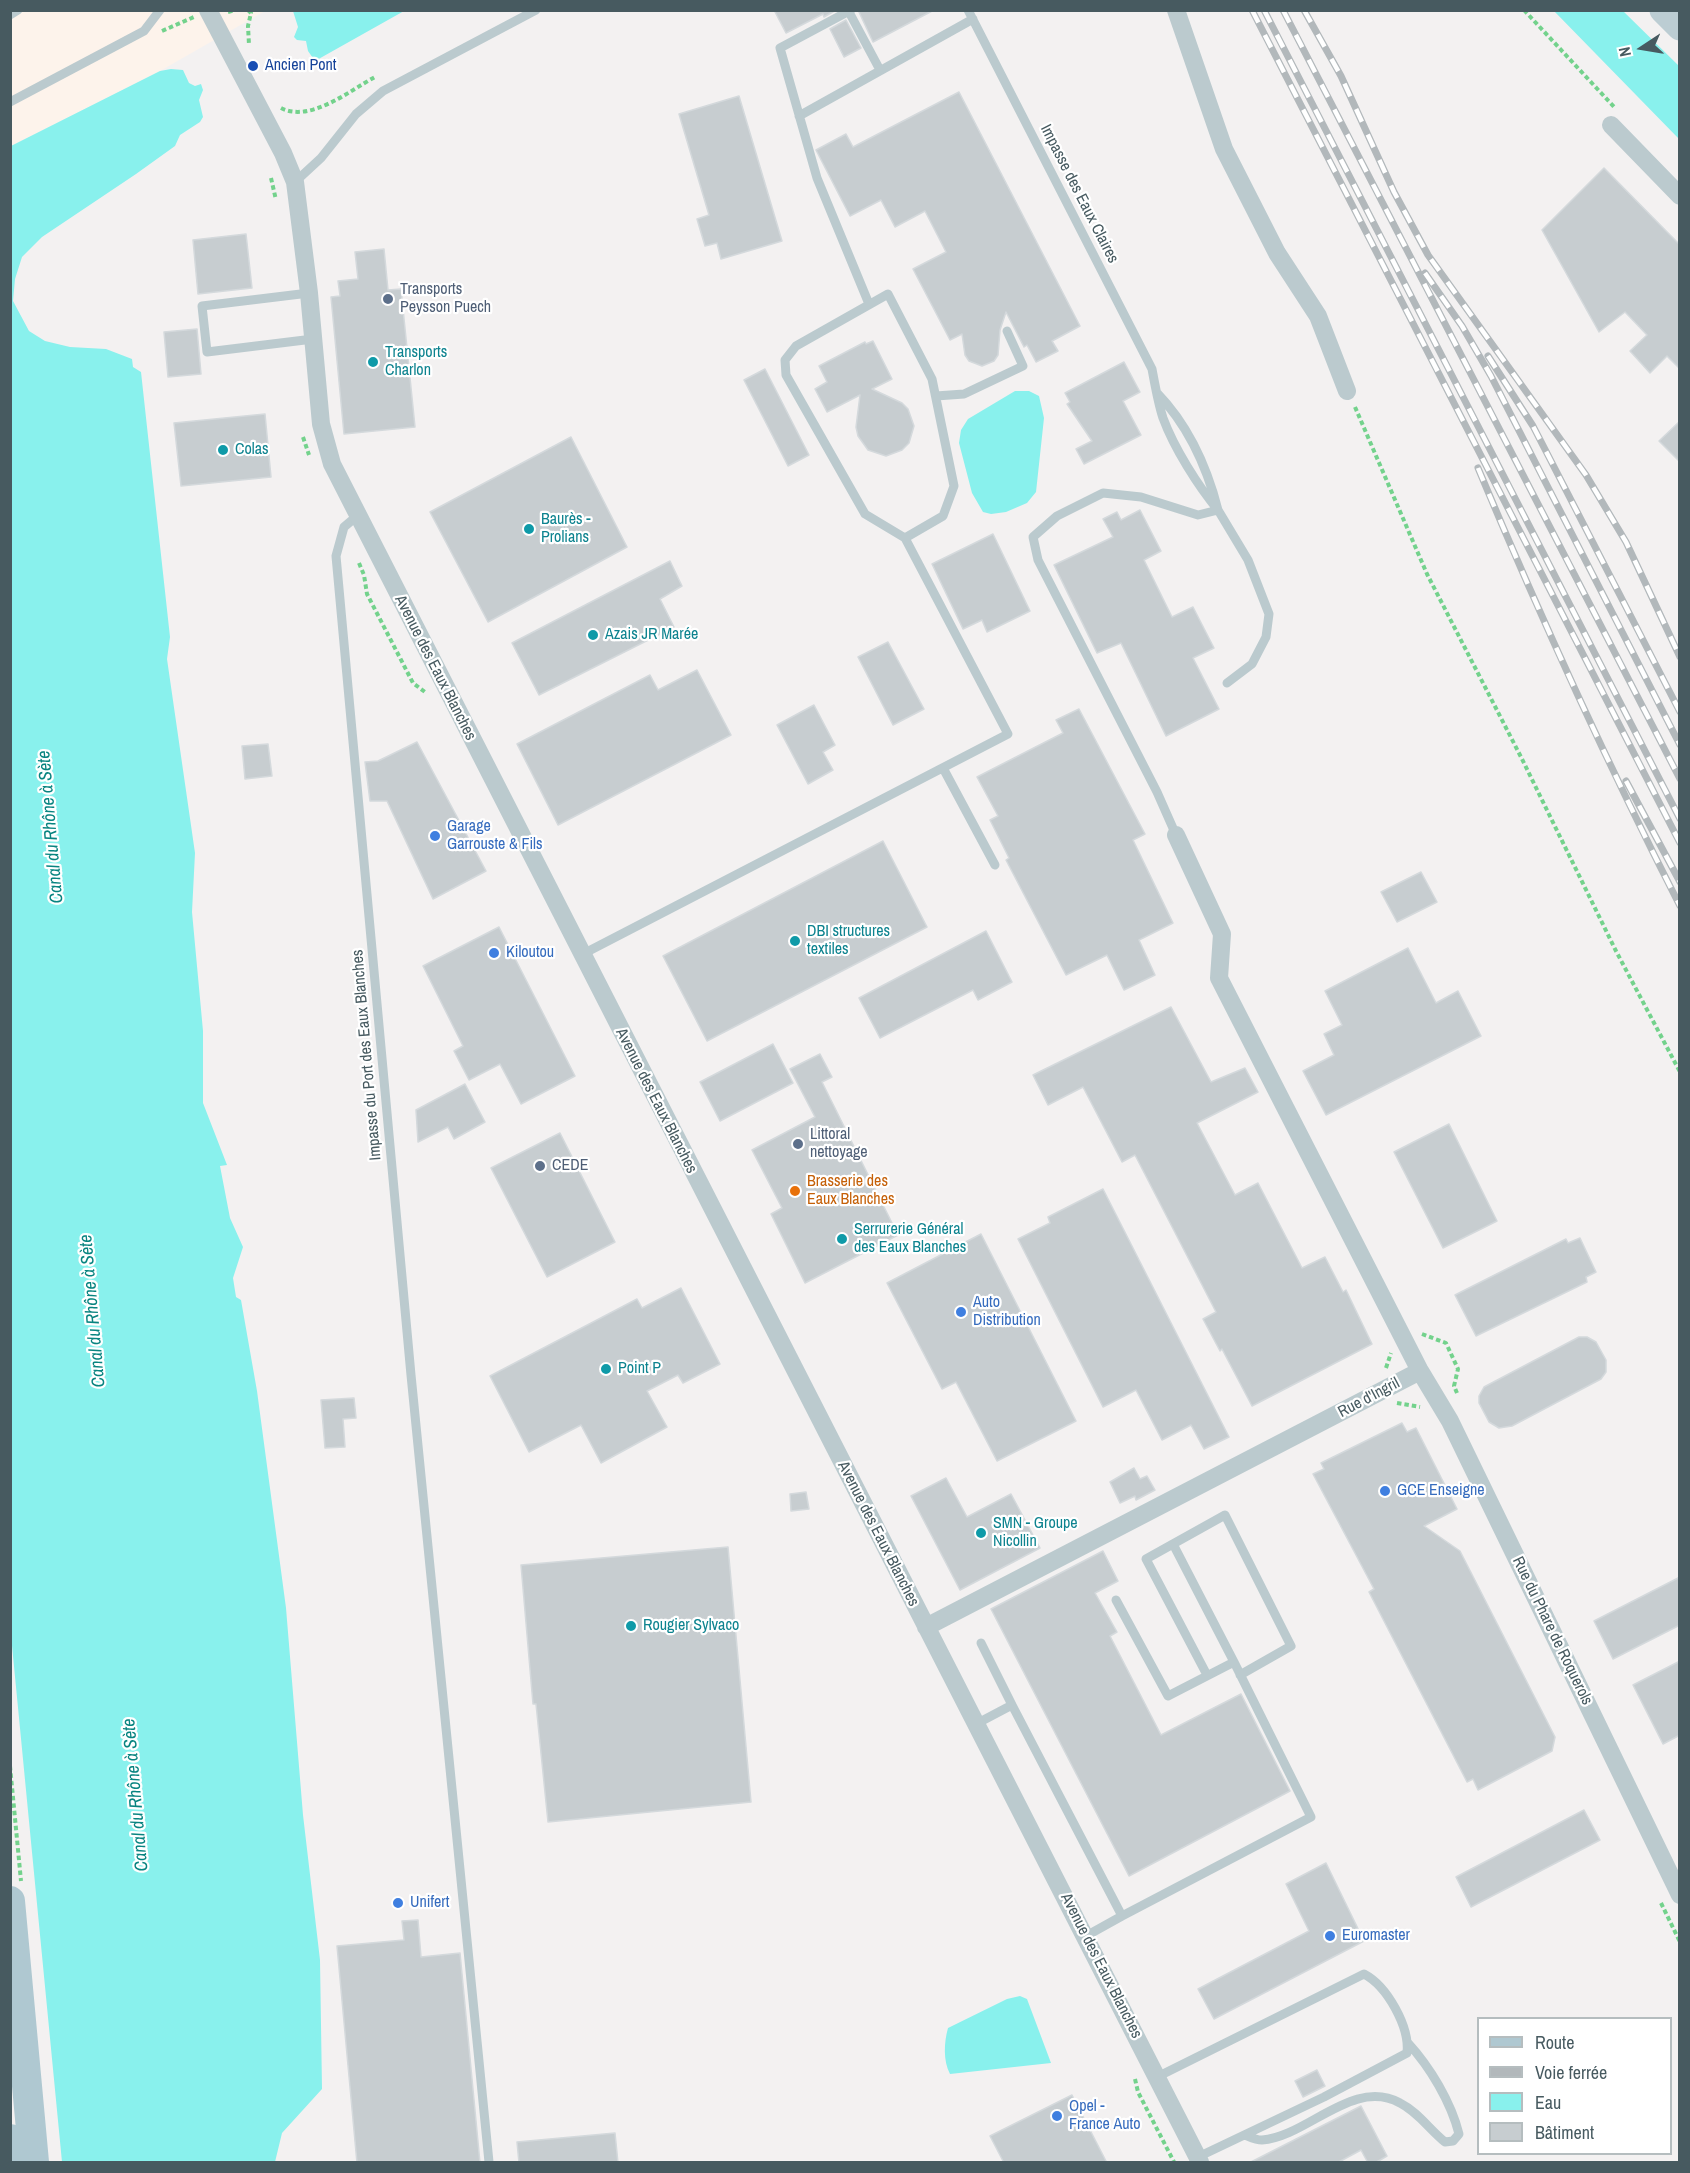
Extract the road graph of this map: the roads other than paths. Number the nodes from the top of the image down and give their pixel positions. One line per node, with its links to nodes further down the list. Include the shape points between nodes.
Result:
1 (18, 10): 8 (lane)
2 (160, 10): 12 (lane, via 144,31)
3 (208, 10): 15 (street, Avenue des Eaux Blanches)
4 (536, 10): 15 (lane, via 383,92 357,114 321,158)
5 (1176, 10): 21 (street, via 1224,149 1277,253 1318,316)
6 (1663, 10): 10 (main road)
7 (850, 11): 11 (lane); 13 (lane, via 780,48)
8 (10, 15)
9 (970, 15): 11 (lane); 22 (lane, Impasse des Eaux Claires, via 1152,369)
10 (1680, 27)
11 (880, 70): 13 (lane)
12 (10, 102)
13 (799, 116): 18 (lane, via 817,178)
14 (1616, 119): 16 (street)
15 (295, 182): 17 (street, Avenue des Eaux Blanches)
16 (1680, 196)
17 (309, 293): 20 (street, Avenue des Eaux Blanches); 20 (lane, via 202,306 207,352)
18 (869, 304): 23 (lane, via 888,294 932,379); 26 (lane, via 796,346 785,360 786,375 865,514)
19 (1007, 331): 23 (lane, via 1023,366 964,394)
20 (314, 339): 25 (street, Avenue des Eaux Blanches, via 324,443)
21 (1347, 391)
22 (1157, 393): 24 (lane, Impasse des Eaux Claires, via 1164,420 1201,490); 24 (lane, via 1176,413 1210,476)
23 (936, 396): 26 (lane, via 954,486 943,516)
24 (1218, 510): 27 (lane, via 1248,560 1269,614 1266,637 1252,664); 29 (lane, via 1198,515 1141,497 1103,493 1057,516 1033,537 1038,560)
25 (357, 516): 31 (street, Avenue des Eaux Blanches); 54 (lane, Impasse du Port des Eaux Blanches, via 344,527 336,556)
26 (905, 538): 28 (lane, via 1008,734)
27 (1227, 683)
28 (943, 768): 30 (lane); 31 (lane)
29 (1176, 835): 32 (street, Rue d'Ingril, via 1222,934 1219,978)
30 (995, 865)
31 (581, 955): 35 (street, Avenue des Eaux Blanches)
32 (1420, 1371): 35 (street, Rue d'Ingril); 42 (street, Rue du Phare de Roquerols, via 1450,1421)
33 (1173, 1544): 37 (lane); 38 (lane, via 1146,1559); 39 (lane, via 1225,1515 1291,1646)
34 (1116, 1600): 38 (lane, via 1168,1696)
35 (926, 1627): 41 (street, Avenue des Eaux Blanches)
36 (981, 1643): 40 (lane)
37 (1233, 1662): 38 (lane); 39 (lane)
38 (1207, 1675)
39 (1240, 1675): 44 (lane, via 1311,1817)
40 (1012, 1705): 41 (lane); 44 (lane)
41 (976, 1724): 45 (street, Avenue des Eaux Blanches)
42 (1680, 1894)
43 (10, 1901): 46 (main road)
44 (1122, 1916): 45 (lane)
45 (1086, 1936): 48 (street, Avenue des Eaux Blanches)
46 (14, 2018): 53 (main road)
47 (1408, 2043): 48 (lane, via 1386,1991 1364,1974); 49 (lane, via 1407,2053); 49 (lane, via 1422,2059 1456,2121 1459,2134 1453,2141 1445,2142 1414,2112 1381,2096 1363,2097 1276,2137 1260,2140)
48 (1157, 2077): 51 (street, Avenue des Eaux Blanches)
49 (1245, 2135): 51 (lane)
50 (10, 2139): 52 (main road)
51 (1199, 2160)
52 (13, 2163)
53 (34, 2163)
54 (489, 2163)

